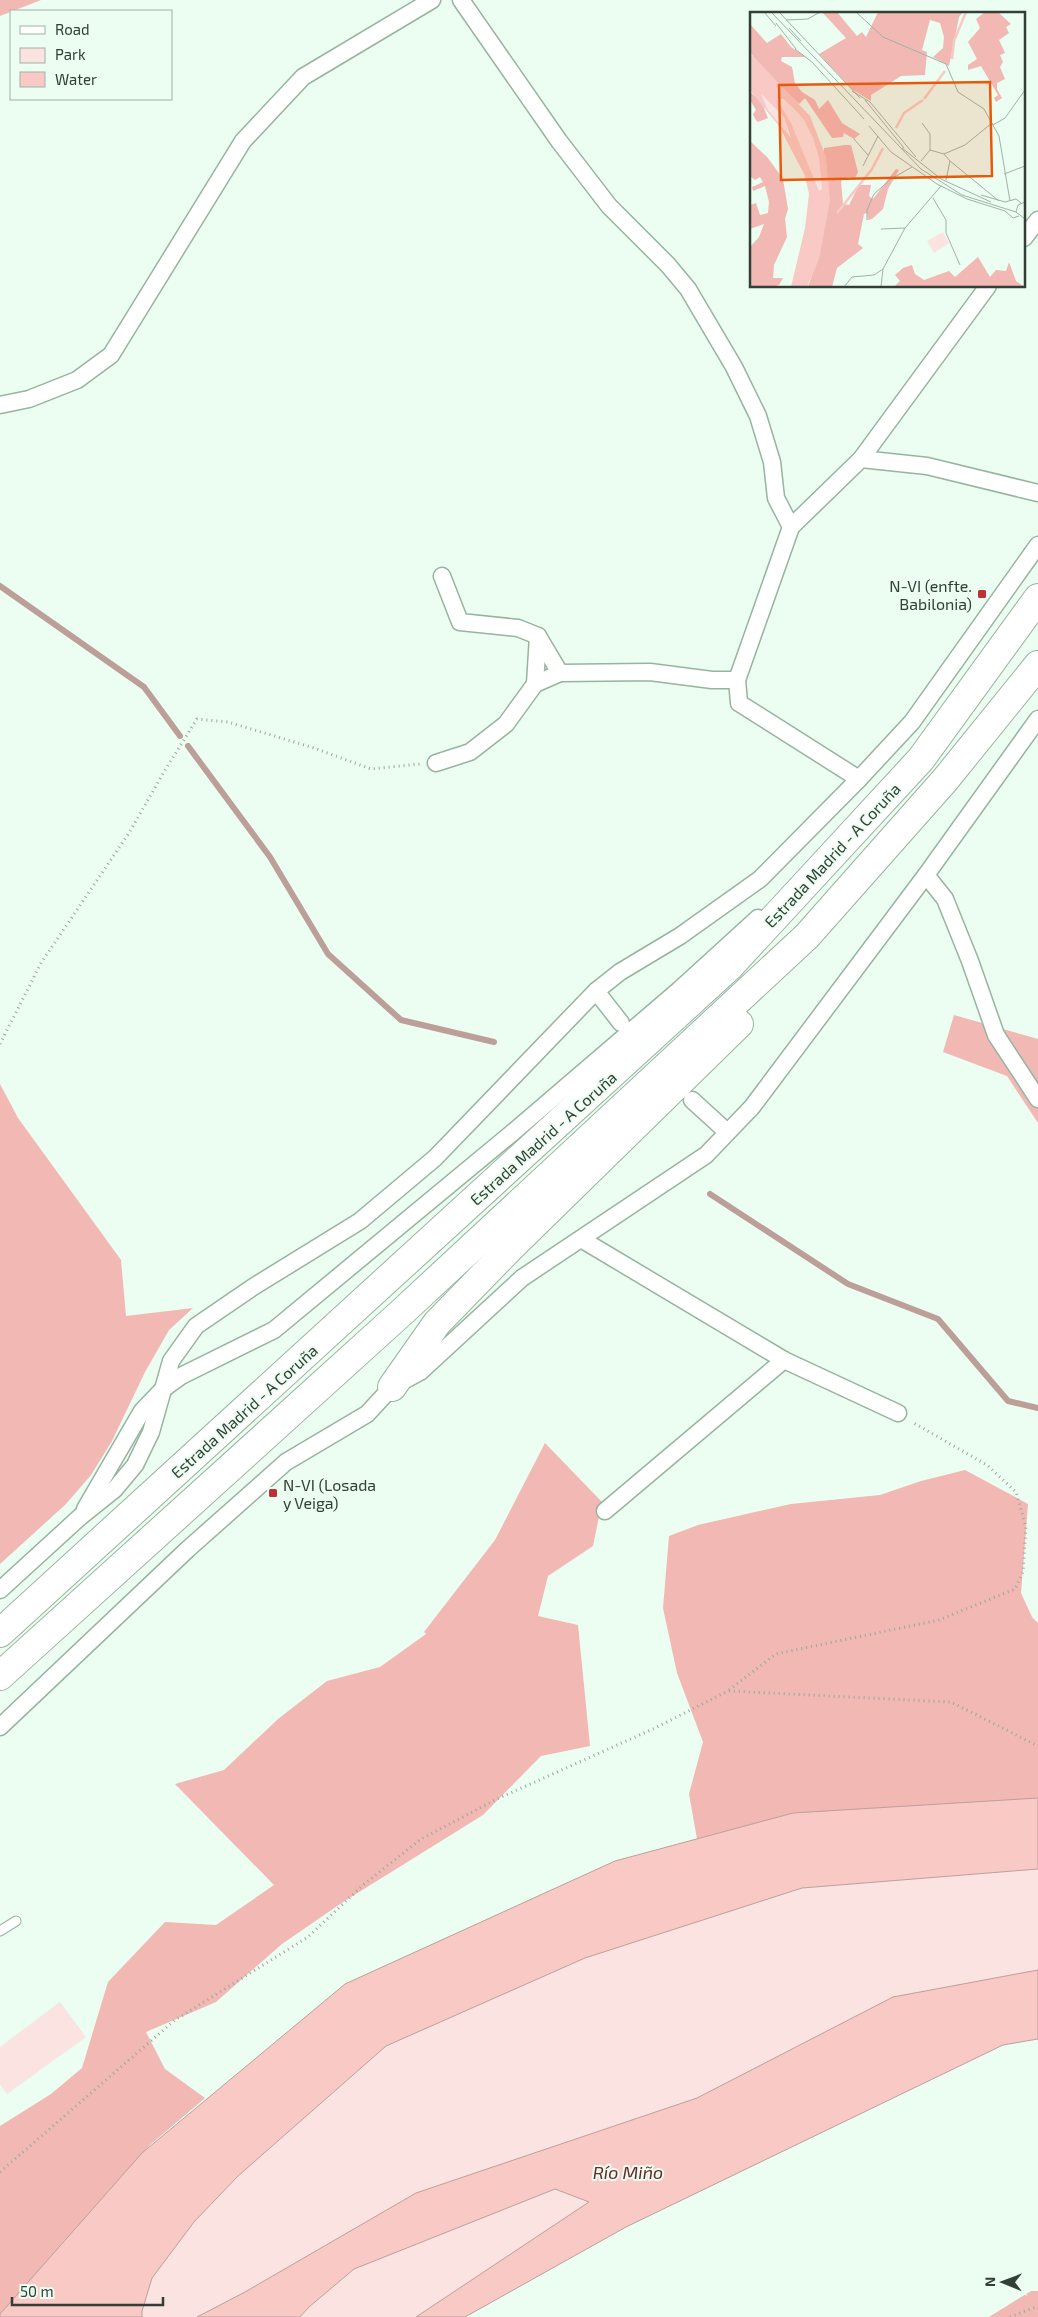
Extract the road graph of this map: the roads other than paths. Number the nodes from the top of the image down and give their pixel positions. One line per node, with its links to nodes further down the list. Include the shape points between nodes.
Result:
1 (432, 0): 6 (street, via 303,77 243,141 111,354 77,380 29,399)
2 (461, 0): 9 (street, via 559,141 609,206 688,289 734,367 758,416 772,462 776,498)
3 (1038, 220): 4 (street)
4 (1026, 235)
5 (987, 288): 7 (street)
6 (0, 405)
7 (861, 459): 8 (street, via 927,466); 9 (street)
8 (1038, 493)
9 (790, 527): 16 (street)
10 (1038, 545): 20 (street, via 912,722)
11 (442, 576): 13 (street, via 460,622 518,628)
12 (1038, 598): 21 (highway, Estrada Madrid - A Coruña, via 921,759)
13 (538, 636): 15 (street); 17 (street)
14 (1034, 670): 30 (highway, via 976,762 909,847 802,962 437,1323); 36 (highway, Estrada Madrid - A Coruña, via 945,780 806,936 400,1313)
15 (560, 673): 16 (street, via 650,672); 17 (street)
16 (737, 680): 20 (street, via 738,703)
17 (535, 684): 19 (street, via 506,724 470,752)
18 (1038, 719): 22 (street)
19 (436, 763)
20 (858, 779): 23 (street, via 760,879)
21 (864, 821): 31 (street, via 679,990 372,1251 274,1330 181,1376); 35 (highway, Estrada Madrid - A Coruña, via 729,967)
22 (926, 875): 25 (street, via 944,899 996,1035); 27 (street, via 752,1107)
23 (596, 991): 24 (street); 31 (street, via 435,1158 360,1221 196,1326 171,1361)
24 (621, 1022)
25 (1038, 1099)
26 (692, 1100): 27 (street)
27 (726, 1131): 28 (street, via 706,1155)
28 (581, 1239): 29 (street); 30 (street, via 522,1278 420,1372)
29 (784, 1360): 32 (street); 33 (street)
30 (392, 1387): 37 (street, via 367,1414 286,1462 188,1549)
31 (163, 1389): 34 (street, via 150,1432 134,1465 115,1490 80,1517)
32 (898, 1413)
33 (604, 1510)
34 (0, 1590)
35 (0, 1633)
36 (0, 1676)
37 (0, 1727)
38 (16, 1921): 39 (lane)
39 (0, 1931)

